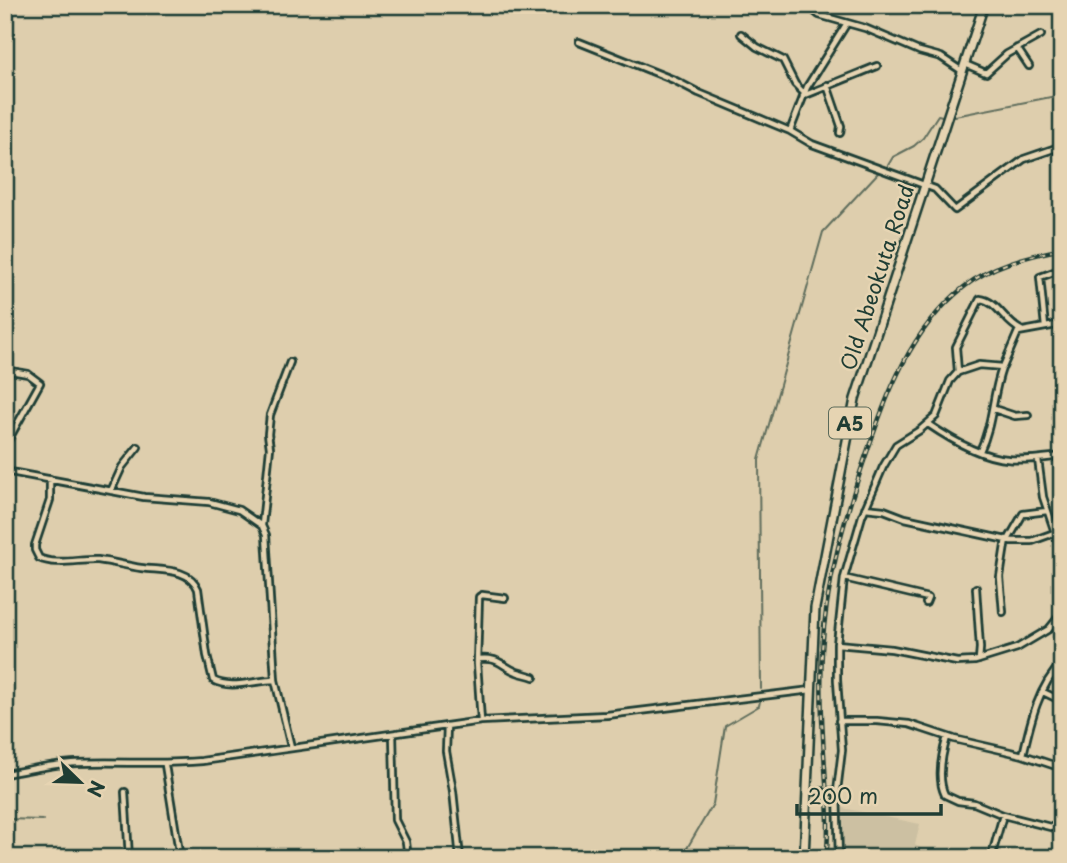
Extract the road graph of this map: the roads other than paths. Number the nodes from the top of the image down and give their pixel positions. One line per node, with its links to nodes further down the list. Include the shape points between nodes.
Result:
1 (807, 5): 3 (street, via 819,15)
2 (984, 5): 10 (highway, Old Abeokuta Road / A5)
3 (847, 23): 10 (street); 12 (street)
4 (741, 34): 12 (street, via 783,60)
5 (1041, 35): 7 (street)
6 (579, 42): 13 (street)
7 (1017, 48): 9 (street); 10 (street, via 986,73)
8 (877, 66): 11 (street)
9 (1029, 66)
10 (963, 67): 16 (highway, Old Abeokuta Road / A5)
11 (827, 85): 12 (street); 14 (street)
12 (804, 94): 13 (street)
13 (790, 131): 16 (street, via 812,144)
14 (840, 133)
15 (1062, 146): 16 (street, via 1024,159 957,209)
16 (924, 184): 54 (highway, Old Abeokuta Road / A5, via 855,399 815,608)
17 (1062, 269): 19 (street, via 1040,279)
18 (1062, 324): 19 (street)
19 (1045, 327): 20 (street)
20 (1021, 330): 22 (street, via 1014,336); 24 (street, via 1008,323 994,304 980,299 956,347)
21 (290, 362): 38 (street, via 270,415)
22 (1003, 368): 24 (street, via 979,365); 25 (street)
23 (5, 370): 28 (street, via 28,374 40,383)
24 (958, 372): 27 (street)
25 (993, 409): 26 (street); 30 (street)
26 (1028, 415)
27 (928, 424): 30 (street); 36 (street, via 896,445)
28 (5, 446)
29 (138, 447): 35 (street)
30 (980, 451): 32 (street, via 1006,459)
31 (1062, 456): 32 (street)
32 (1038, 459): 37 (street)
33 (5, 471): 34 (street)
34 (50, 479): 35 (street); 53 (street, via 50,500 35,545 39,558 97,560 187,576 198,589 213,680 232,684)
35 (111, 491): 38 (street, via 209,502 239,510)
36 (865, 508): 40 (street); 42 (street)
37 (1047, 511): 39 (street); 40 (street, via 1023,514)
38 (262, 526): 53 (street)
39 (1054, 533): 40 (street, via 1032,541); 41 (street)
40 (1007, 540): 46 (street, via 1000,577)
41 (1062, 553)
42 (844, 578): 45 (street, via 928,598); 48 (street)
43 (976, 588): 49 (street)
44 (505, 597): 50 (street, via 479,597)
45 (926, 603)
46 (1003, 612)
47 (1062, 613): 49 (street, via 1049,629 1017,648)
48 (837, 644): 49 (street, via 957,662); 58 (street)
49 (979, 660)
50 (477, 663): 52 (street, via 491,658); 57 (street)
51 (1062, 663): 55 (street)
52 (534, 677)
53 (275, 680): 62 (street)
54 (811, 690): 57 (street, via 607,715); 69 (highway, Old Abeokuta Road / A5)
55 (1043, 692): 56 (street); 63 (street)
56 (1062, 701)
57 (481, 721): 59 (street)
58 (839, 721): 61 (street, via 909,724); 67 (street, via 842,750)
59 (447, 726): 60 (street); 75 (street)
60 (393, 734): 62 (street); 74 (street, via 395,820 407,842)
61 (947, 737): 63 (street); 70 (street, via 944,794)
62 (291, 747): 64 (street)
63 (1023, 755): 65 (street)
64 (165, 765): 66 (street, via 55,764); 73 (street)
65 (1062, 768)
66 (5, 774)
67 (837, 791): 69 (street); 77 (street)
68 (125, 792): 72 (street)
69 (806, 792): 76 (highway, Old Abeokuta Road / A5)
70 (1003, 815): 71 (street); 78 (street)
71 (1062, 830)
72 (129, 858)
73 (180, 858)
74 (408, 858)
75 (460, 858)
76 (804, 858)
77 (839, 858)
78 (991, 858)

